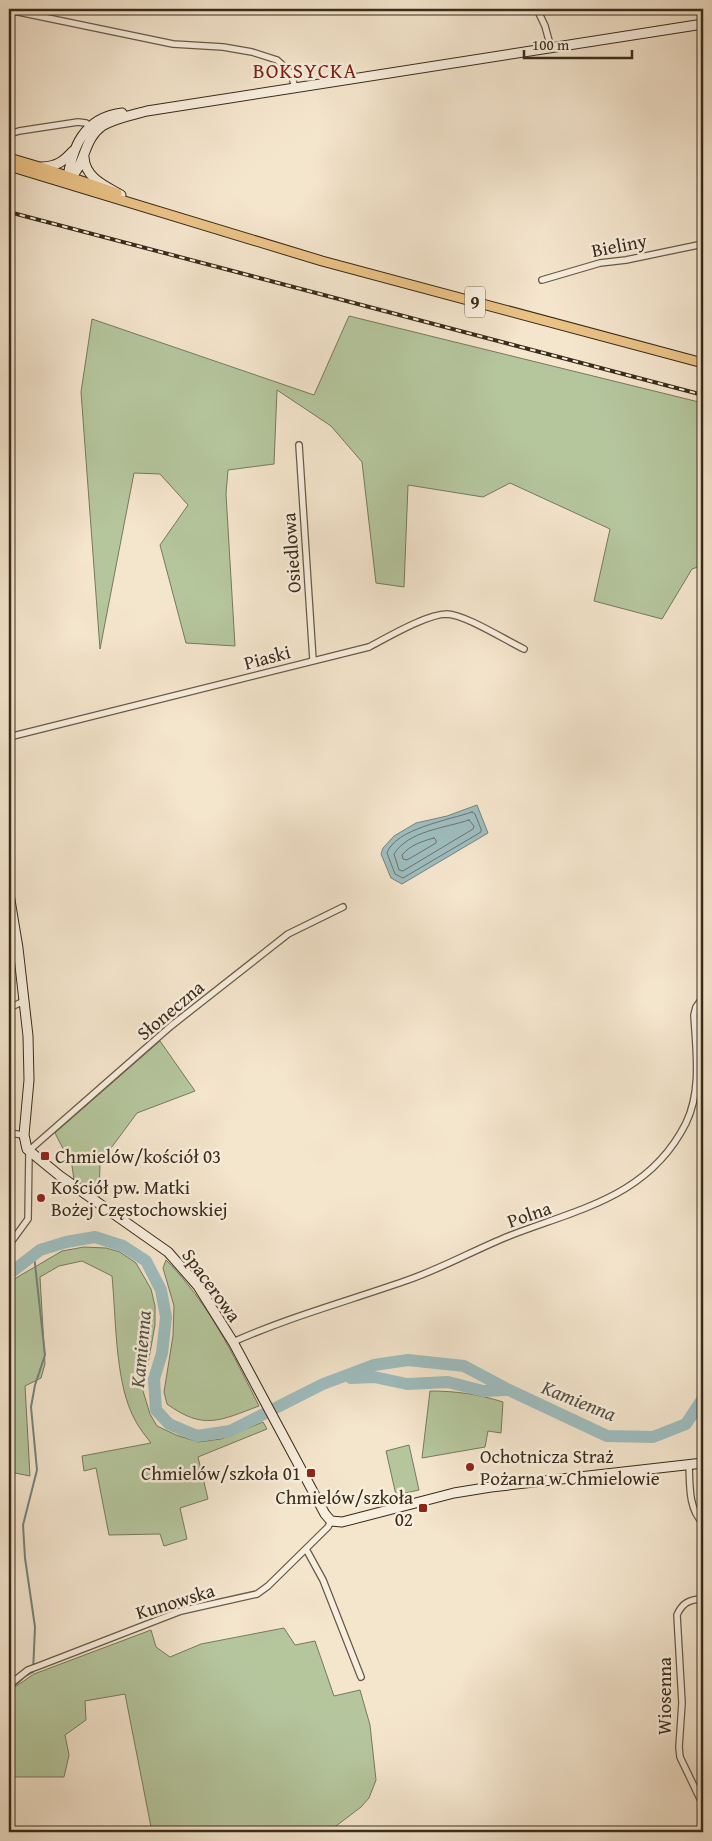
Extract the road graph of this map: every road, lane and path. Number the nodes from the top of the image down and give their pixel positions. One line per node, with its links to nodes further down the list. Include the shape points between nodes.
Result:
1 (537, 9): 4 (street)
2 (9, 10): 5 (street, via 173,44 252,52 277,60 291,73)
3 (703, 24): 4 (street)
4 (552, 48): 5 (street)
5 (295, 88): 6 (street, via 147,111)
6 (94, 128): 7 (street, via 78,122); 8 (street, via 81,137); 9 (street)
7 (10, 134)
8 (76, 147): 12 (street, via 62,163); 13 (street)
9 (84, 155): 13 (street); 14 (street, via 89,174)
10 (9, 158): 12 (main road, 9)
11 (9, 166): 13 (main road, 9)
12 (42, 167): 13 (main road, 9)
13 (69, 179): 14 (main road, 9); 15 (main road, 9)
14 (121, 195): 15 (main road, 9)
15 (180, 218): 18 (main road, 9, via 322,261)
16 (703, 244): 17 (street, Bieliny, via 600,263)
17 (542, 280)
18 (703, 363)
19 (299, 445): 21 (street, Osiedlowa)
20 (524, 649): 21 (street, Piaski, via 461,617 448,614 415,624 369,646)
21 (313, 660): 22 (street, Piaski)
22 (9, 737)
23 (9, 894): 26 (street)
24 (343, 907): 30 (street, Słoneczna, via 288,934 172,1026)
25 (703, 996): 32 (street, Polna, via 694,1015 697,1073 692,1108 682,1131 668,1150 636,1183 588,1208 512,1235 412,1279)
26 (24, 1001): 27 (street); 29 (street, via 29,1080)
27 (9, 1008)
28 (9, 1133): 29 (street)
29 (24, 1135): 30 (street)
30 (29, 1152): 31 (street, via 28,1219); 32 (street, Spacerowa, via 168,1252 198,1286)
31 (9, 1245)
32 (233, 1342): 35 (street, Spacerowa)
33 (689, 1464): 34 (street); 35 (street, via 490,1487 342,1522); 36 (street, via 692,1505 697,1518)
34 (703, 1464)
35 (331, 1521): 37 (street, Kunowska)
36 (703, 1523)
37 (306, 1549): 39 (street, via 323,1580); 40 (street, Kunowska, via 257,1594 181,1611 28,1670)
38 (703, 1598): 41 (street, Wiosenna, via 688,1601 677,1615 682,1703 680,1757)
39 (361, 1677)
40 (9, 1685)
41 (703, 1805)

